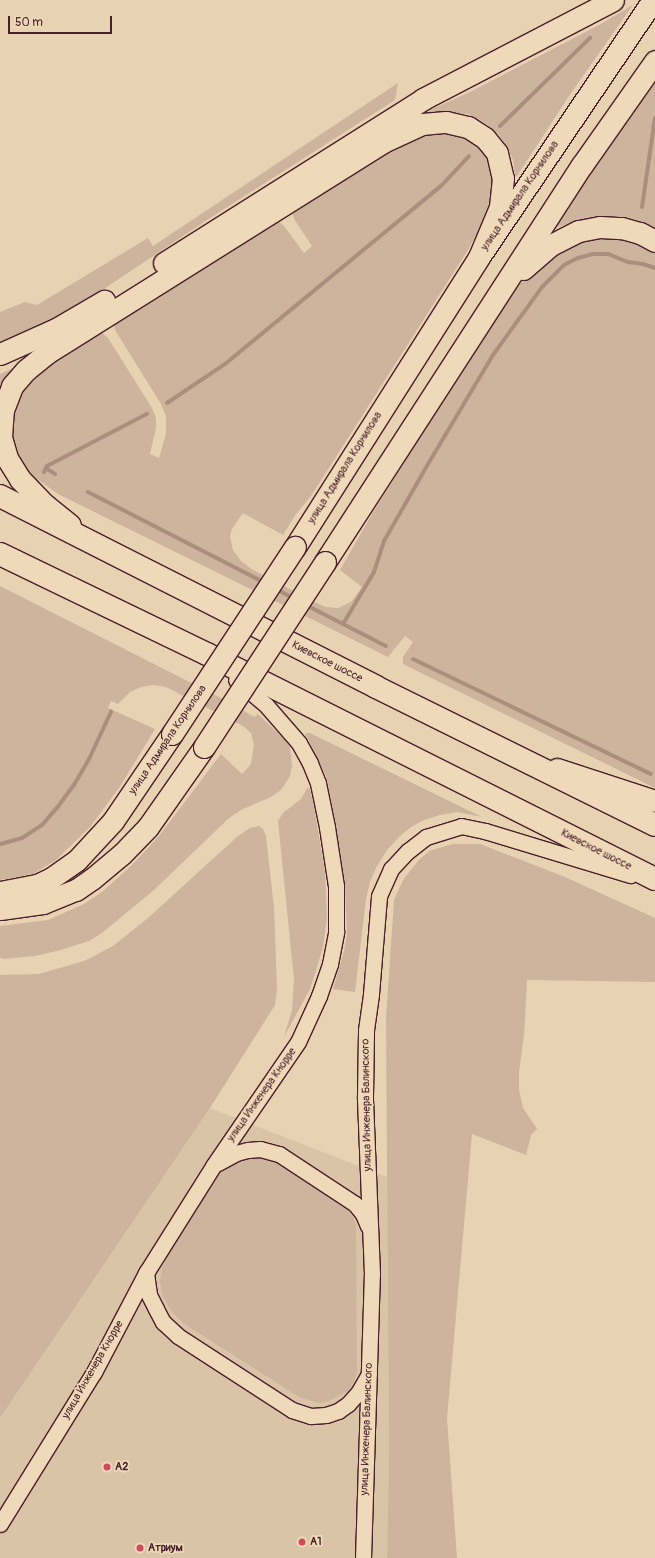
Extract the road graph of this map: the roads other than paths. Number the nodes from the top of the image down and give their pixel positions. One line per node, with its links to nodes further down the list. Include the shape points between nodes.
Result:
1 (613, 0): 7 (main road, via 423,99 103,302 56,329)
2 (653, 0): 5 (main road, улица Адмирала Корнилова)
3 (655, 60): 6 (main road, via 582,165)
4 (655, 241): 6 (main road, via 622,228 578,230 550,245)
5 (479, 257): 9 (main road, via 500,208 503,178 500,160 490,142 473,129 446,122 422,124 383,142 37,360 16,380 6,398 1,424 4,452 13,471 45,506); 17 (main road, улица Адмирала Корнилова, bridge, via 295,547 112,821 77,860 50,880)
6 (505, 285): 18 (main road, bridge, via 204,747 148,826 122,854 76,890 43,903)
7 (0, 354)
8 (0, 496): 9 (highway, Киевское шоссе)
9 (100, 545): 12 (highway, Киевское шоссе)
10 (5, 558): 11 (highway, Киевское шоссе)
11 (207, 654): 15 (highway, Киевское шоссе); 19 (street, улица Инженера Кнорре, via 266,705 299,742 310,763 318,783 327,827 334,871 337,917 327,971 301,1036)
12 (516, 756): 13 (main road); 14 (highway, Киевское шоссе)
13 (655, 801)
14 (655, 825)
15 (655, 879)
16 (655, 883): 20 (street, улица Инженера Балинского, via 461,826 426,838 408,851 391,869 379,896 366,1030 365,1096)
17 (0, 892)
18 (0, 909)
19 (213, 1166): 20 (street, via 236,1153 248,1150 260,1148 279,1154 355,1204 363,1214); 21 (street, улица Инженера Кнорре)
20 (370, 1231): 22 (street, улица Инженера Балинского, via 372,1274)
21 (146, 1273): 22 (street, via 149,1295 163,1322 178,1336 292,1410 311,1416 338,1411 358,1393); 23 (street, улица Инженера Кнорре, via 94,1372)
22 (369, 1374): 24 (street, улица Инженера Балинского)
23 (0, 1524)
24 (363, 1558)

